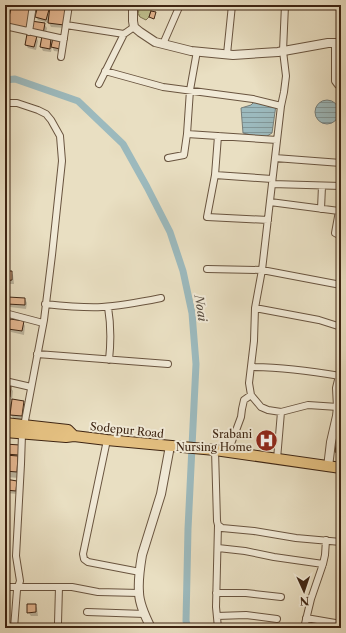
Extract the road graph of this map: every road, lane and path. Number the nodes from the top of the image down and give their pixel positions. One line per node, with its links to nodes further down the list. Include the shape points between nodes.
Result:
1 (33, 5): 10 (street)
2 (69, 5): 7 (street)
3 (133, 5): 9 (street)
4 (180, 5): 14 (street)
5 (232, 5): 17 (street)
6 (285, 5): 16 (street)
7 (66, 25): 11 (street); 12 (street)
8 (5, 26): 10 (street)
9 (134, 27): 11 (street); 14 (street, via 155,42)
10 (29, 32): 12 (street)
11 (124, 34): 19 (street)
12 (64, 39): 18 (street)
13 (338, 43): 16 (street); 21 (street, via 335,81)
14 (163, 44): 15 (street)
15 (197, 51): 17 (street); 22 (street)
16 (284, 51): 17 (street); 24 (street, via 286,76)
17 (227, 54)
18 (61, 57)
19 (105, 71): 20 (street); 22 (street, via 163,87)
20 (99, 84)
21 (341, 86)
22 (190, 90): 24 (street, via 253,99); 25 (street)
23 (5, 103): 44 (street, via 17,103 46,114 60,136 62,161)
24 (281, 106): 27 (street)
25 (186, 134): 26 (street); 28 (street, via 184,155)
26 (218, 136): 27 (street); 31 (street)
27 (277, 140): 29 (street)
28 (168, 158)
29 (275, 158): 30 (street); 32 (street)
30 (341, 163)
31 (215, 175): 32 (street); 38 (street, via 207,217)
32 (272, 181): 33 (street); 35 (street)
33 (322, 186): 34 (street); 36 (street)
34 (341, 186)
35 (270, 202): 36 (street); 38 (street)
36 (321, 209): 37 (street)
37 (340, 210): 39 (street, via 335,233)
38 (268, 220): 41 (street)
39 (341, 236)
40 (207, 268): 41 (street)
41 (262, 270): 42 (street); 46 (street)
42 (341, 285)
43 (161, 298): 45 (street)
44 (45, 304): 45 (street); 48 (street)
45 (108, 307): 51 (street, via 111,332)
46 (255, 308): 49 (street, via 319,320); 53 (street)
47 (5, 313): 48 (street)
48 (43, 323): 50 (street)
49 (341, 327)
50 (37, 354): 51 (street); 56 (street)
51 (109, 360): 52 (street)
52 (168, 364)
53 (251, 367): 54 (street); 57 (street)
54 (340, 374): 58 (street, via 337,388)
55 (5, 381): 56 (street)
56 (31, 387): 61 (street)
57 (251, 395): 59 (street, via 261,407); 66 (street, via 244,400 241,417)
58 (338, 407): 59 (street, via 308,405); 68 (street)
59 (281, 412): 67 (street)
60 (5, 423): 61 (main road)
61 (23, 430): 62 (main road, Sodepur Road); 63 (main road, Sodepur Road); 77 (street, via 16,556 20,581)
62 (5, 432)
63 (107, 440): 64 (main road, Sodepur Road); 75 (street, via 84,559 88,562)
64 (173, 447): 65 (main road, Sodepur Road); 75 (street, via 142,554)
65 (211, 450): 66 (main road, Sodepur Road); 70 (street)
66 (228, 452): 67 (main road, Sodepur Road)
67 (277, 459): 68 (main road, Sodepur Road)
68 (328, 467): 69 (main road, Sodepur Road)
69 (341, 468)
70 (218, 526): 71 (street); 73 (street)
71 (326, 540): 72 (street); 74 (street)
72 (341, 542)
73 (218, 548): 74 (street); 80 (street)
74 (323, 564): 85 (street)
75 (140, 572): 79 (street)
76 (5, 587): 77 (street)
77 (18, 587): 78 (street); 89 (street)
78 (59, 587): 79 (street, via 98,592); 87 (street)
79 (139, 593): 83 (street)
80 (216, 594): 81 (street, via 246,593); 84 (street)
81 (282, 597)
82 (87, 612): 83 (street)
83 (145, 614): 90 (street)
84 (217, 616): 86 (street, via 246,615); 91 (street)
85 (306, 618): 88 (street); 92 (street)
86 (277, 619)
87 (58, 623)
88 (341, 624)
89 (14, 628)
90 (151, 628)
91 (218, 628)
92 (304, 628)

